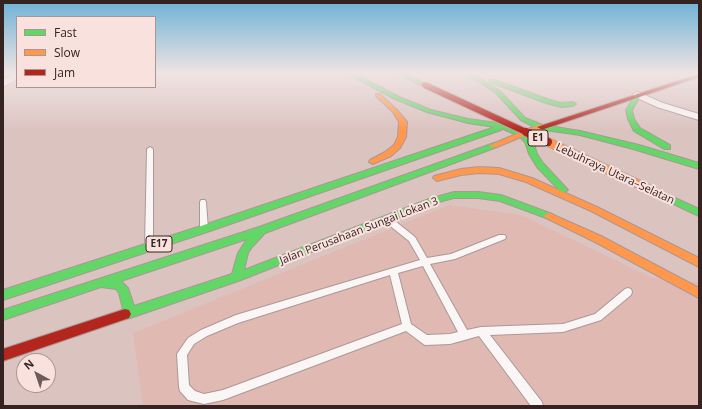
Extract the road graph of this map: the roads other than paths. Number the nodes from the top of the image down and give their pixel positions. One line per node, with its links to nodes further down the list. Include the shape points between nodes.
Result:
1 (376, 93): 19 (main road, via 403,122 402,137 388,154)
2 (387, 93): 13 (main road, via 429,111 474,122)
3 (442, 93): 23 (main road, Lebuhraya Utara–Selatan / E1, bridge)
4 (461, 93): 16 (main road, Lebuhraya Utara–Selatan / E1)
5 (499, 93): 12 (main road)
6 (524, 93): 9 (main road, via 561,105 576,103)
7 (644, 93): 8 (main road)
8 (638, 95): 11 (street); 14 (main road); 18 (main road, via 629,110 636,129)
9 (552, 111)
10 (538, 115): 12 (main road)
11 (699, 117)
12 (524, 119): 13 (main road); 14 (main road)
13 (505, 126): 15 (main road); 19 (main road)
14 (541, 127): 15 (main road); 18 (main road, via 580,133)
15 (522, 134): 20 (main road); 22 (main road, via 529,141 540,166 551,178 561,188)
16 (566, 140)
17 (150, 149): 28 (lane)
18 (699, 165)
19 (333, 184): 25 (main road, E17)
20 (358, 196): 22 (main road, via 461,172 499,171 529,180); 26 (main road, E17)
21 (203, 202): 25 (lane)
22 (594, 209): 30 (main road)
23 (699, 213)
24 (387, 218): 29 (lane, via 412,240); 32 (main road, Jalan Perusahaan Sungai Lokan 3); 35 (main road, Jalan Perusahaan Sungai Lokan 3, via 454,195 501,198 533,209 598,239)
25 (204, 229): 28 (main road, E17)
26 (262, 230): 32 (main road, via 243,253); 33 (main road, E17)
27 (502, 237): 29 (lane, via 452,257)
28 (149, 247): 36 (main road, E17)
29 (424, 262): 31 (lane); 41 (lane)
30 (699, 263)
31 (392, 271): 39 (lane); 39 (lane, via 236,319 204,333 192,341 182,354 184,387 192,396 204,399 223,395)
32 (237, 277): 37 (main road, Jalan Perusahaan Sungai Lokan 3)
33 (102, 283): 37 (main road, via 119,285 124,291); 38 (main road, E17)
34 (628, 292): 40 (lane, via 598,317 563,328)
35 (699, 293)
36 (3, 295)
37 (130, 313): 42 (main road, Jalan Perusahaan Sungai Lokan 3)
38 (3, 315)
39 (407, 326): 41 (lane, via 426,340 450,339)
40 (481, 331): 41 (lane); 43 (lane)
41 (464, 334)
42 (3, 355)
43 (538, 406)

